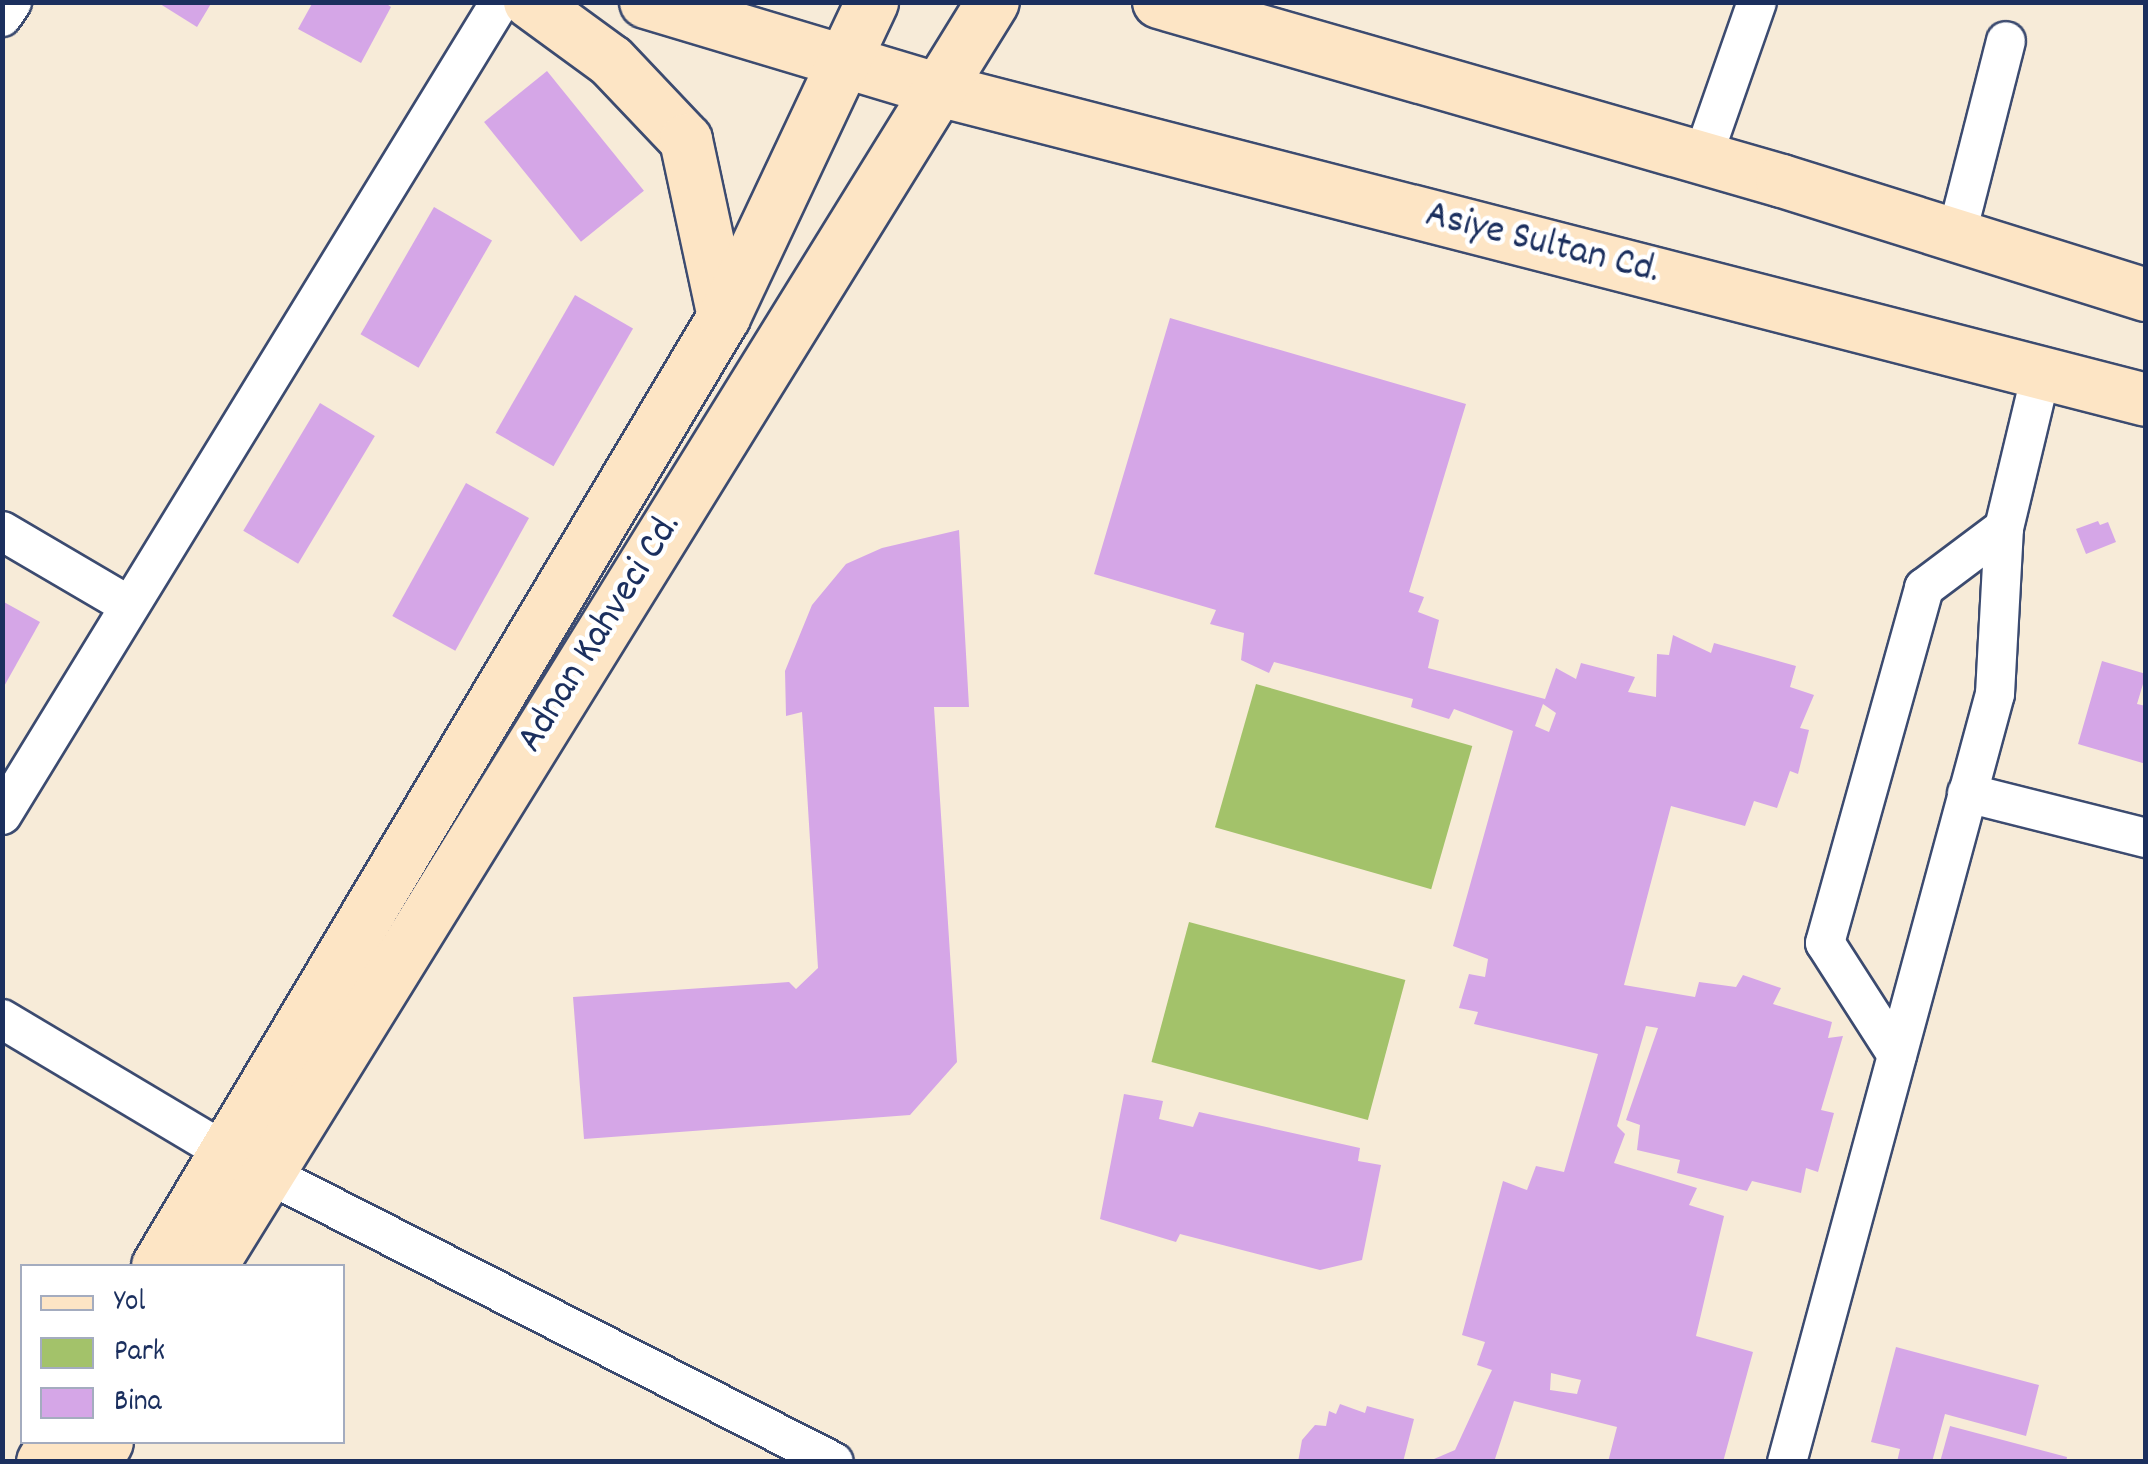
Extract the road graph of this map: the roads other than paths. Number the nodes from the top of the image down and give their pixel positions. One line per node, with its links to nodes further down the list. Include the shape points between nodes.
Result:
1 (12, 2): 9 (street)
2 (500, 2): 21 (street)
3 (530, 2): 16 (street, via 611,61 686,140)
4 (646, 2): 11 (street)
5 (872, 2): 11 (street, Adnan Kahveci Cd.)
6 (993, 2): 12 (street, Adnan Kahveci Cd.)
7 (1159, 2): 13 (street)
8 (1757, 2): 13 (street)
9 (2, 17)
10 (2006, 41): 14 (street)
11 (845, 59): 12 (street, Asiye Sultan Cd.); 16 (street, Adnan Kahveci Cd.)
12 (939, 90): 17 (street, Asiye Sultan Cd.); 27 (street, Adnan Kahveci Cd.)
13 (1702, 159): 14 (street)
14 (1956, 236): 15 (street)
15 (2146, 295)
16 (724, 317): 27 (street, Adnan Kahveci Cd.)
17 (2041, 374): 18 (street, Asiye Sultan Cd.); 19 (street)
18 (2146, 400)
19 (2004, 528): 22 (street, via 1995,694); 26 (street, via 1924,588 1825,942)
20 (2, 531): 21 (street)
21 (128, 605): 23 (street)
22 (1968, 793): 24 (street); 26 (street)
23 (2, 815)
24 (2146, 838)
25 (2, 1019): 27 (street)
26 (1897, 1055): 31 (street)
27 (246, 1162): 28 (street, Adnan Kahveci Cd.); 29 (street, Adnan Kahveci Cd.); 30 (street)
28 (160, 1264)
29 (212, 1264)
30 (834, 1462)
31 (1787, 1462)

